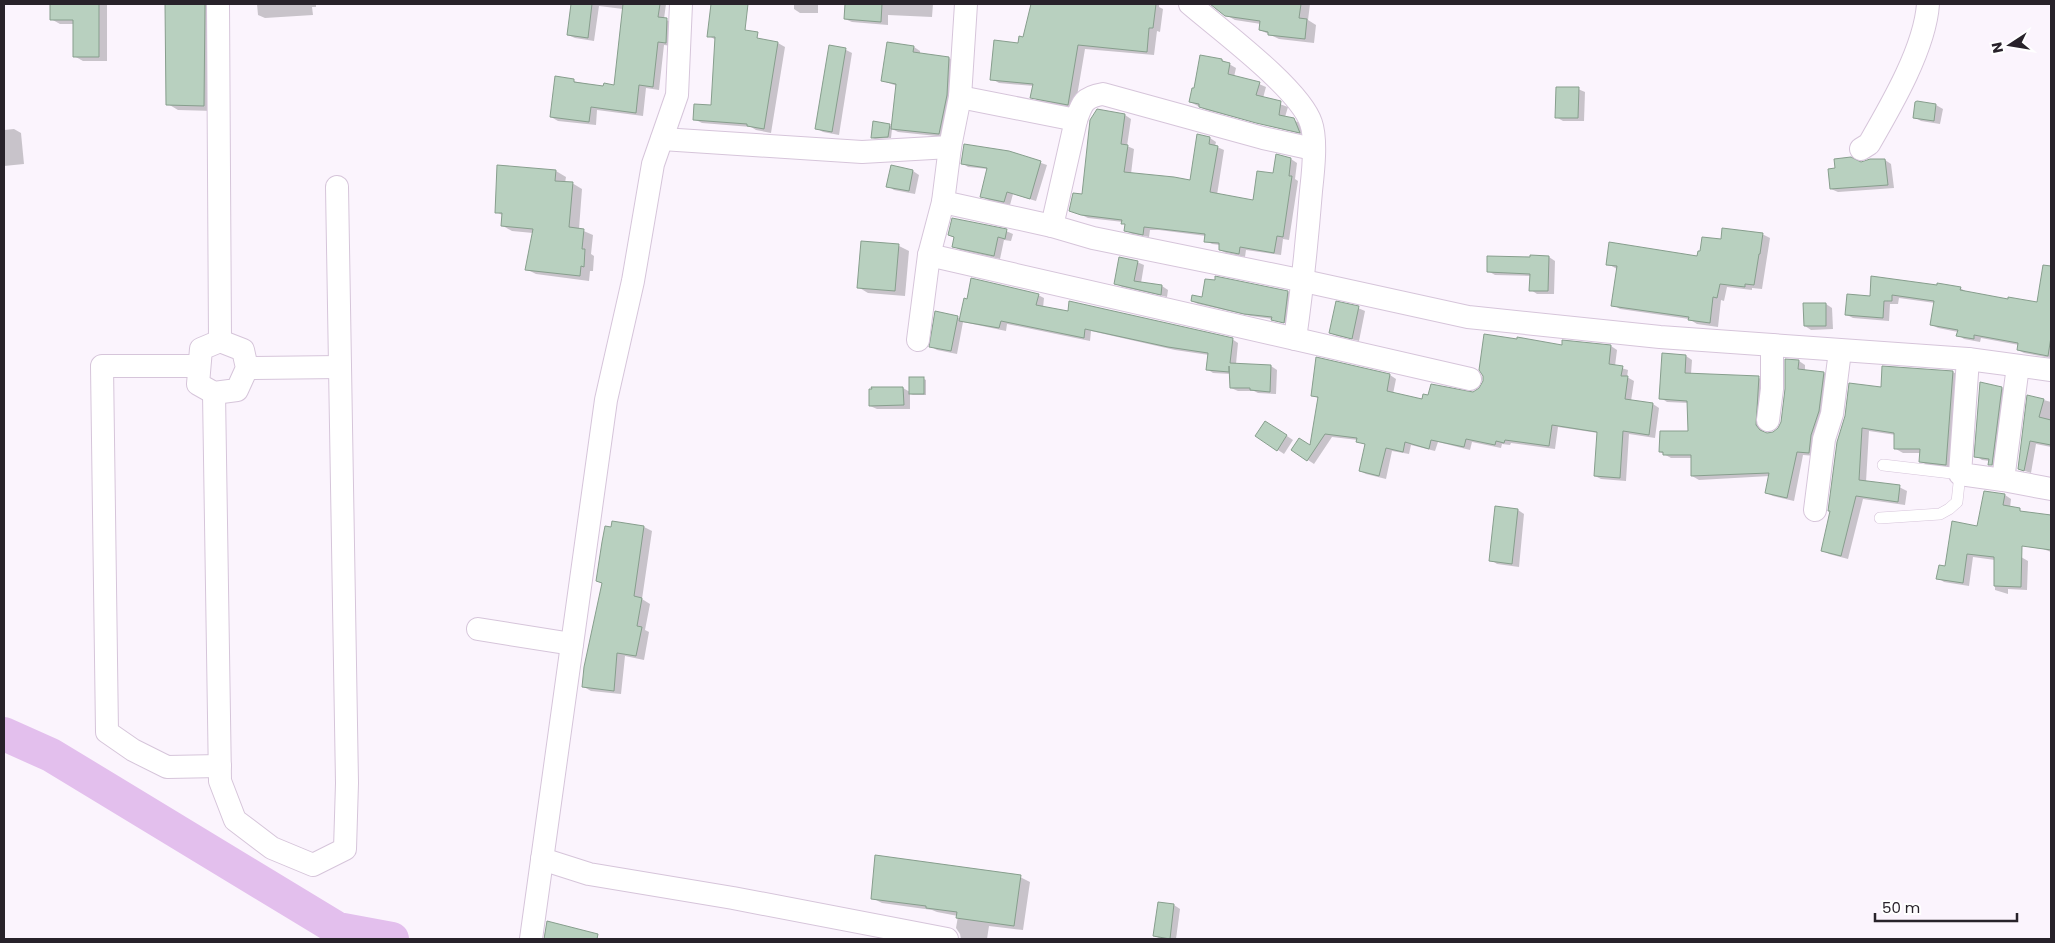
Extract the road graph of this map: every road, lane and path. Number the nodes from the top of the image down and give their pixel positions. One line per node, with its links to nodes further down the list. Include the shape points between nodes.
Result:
1 (218, 4): 19 (street)
2 (681, 4): 8 (street, via 676,95)
3 (966, 4): 6 (street)
4 (1190, 4): 11 (street, via 1285,85 1311,123)
5 (1928, 4): 10 (street, via 1927,18 1904,81 1869,144)
6 (960, 97): 7 (street); 9 (street)
7 (1076, 120): 11 (street, via 1081,105 1090,96 1103,94); 14 (street)
8 (662, 139): 9 (street, via 862,152); 38 (street, via 653,164 633,281 606,400)
9 (950, 147): 13 (street)
10 (1861, 149)
11 (1314, 150): 16 (street)
12 (337, 187): 25 (street)
13 (944, 202): 14 (street); 15 (street)
14 (1052, 226): 16 (street, via 1093,238)
15 (929, 255): 17 (street); 18 (street)
16 (1304, 281): 17 (street); 20 (street, via 1468,317 1660,337)
17 (1295, 339): 28 (street)
18 (918, 340)
19 (220, 341): 23 (street, via 202,350); 26 (street, via 243,350)
20 (1772, 344): 21 (street); 30 (street)
21 (1840, 351): 22 (street); 35 (street)
22 (1968, 359): 24 (street); 32 (street)
23 (198, 366): 29 (street, via 198,384); 39 (street, via 102,366 107,732 167,767)
24 (2018, 366): 27 (street); 33 (street)
25 (340, 367): 26 (street); 39 (street, via 346,849 313,865 272,848 235,820 220,781)
26 (247, 368): 29 (street, via 237,390)
27 (2051, 370)
28 (1470, 379)
29 (214, 393): 39 (street)
30 (1768, 420)
31 (1883, 465): 32 (lane)
32 (1960, 474): 33 (street); 36 (lane, via 1957,502 1949,510 1940,514)
33 (2003, 480): 34 (street)
34 (2051, 489)
35 (1814, 510)
36 (1880, 518)
37 (478, 628): 38 (street)
38 (572, 644): 40 (street)
39 (220, 766)
40 (542, 859): 41 (street); 42 (street, via 589,874)
41 (531, 939)
42 (948, 939)

